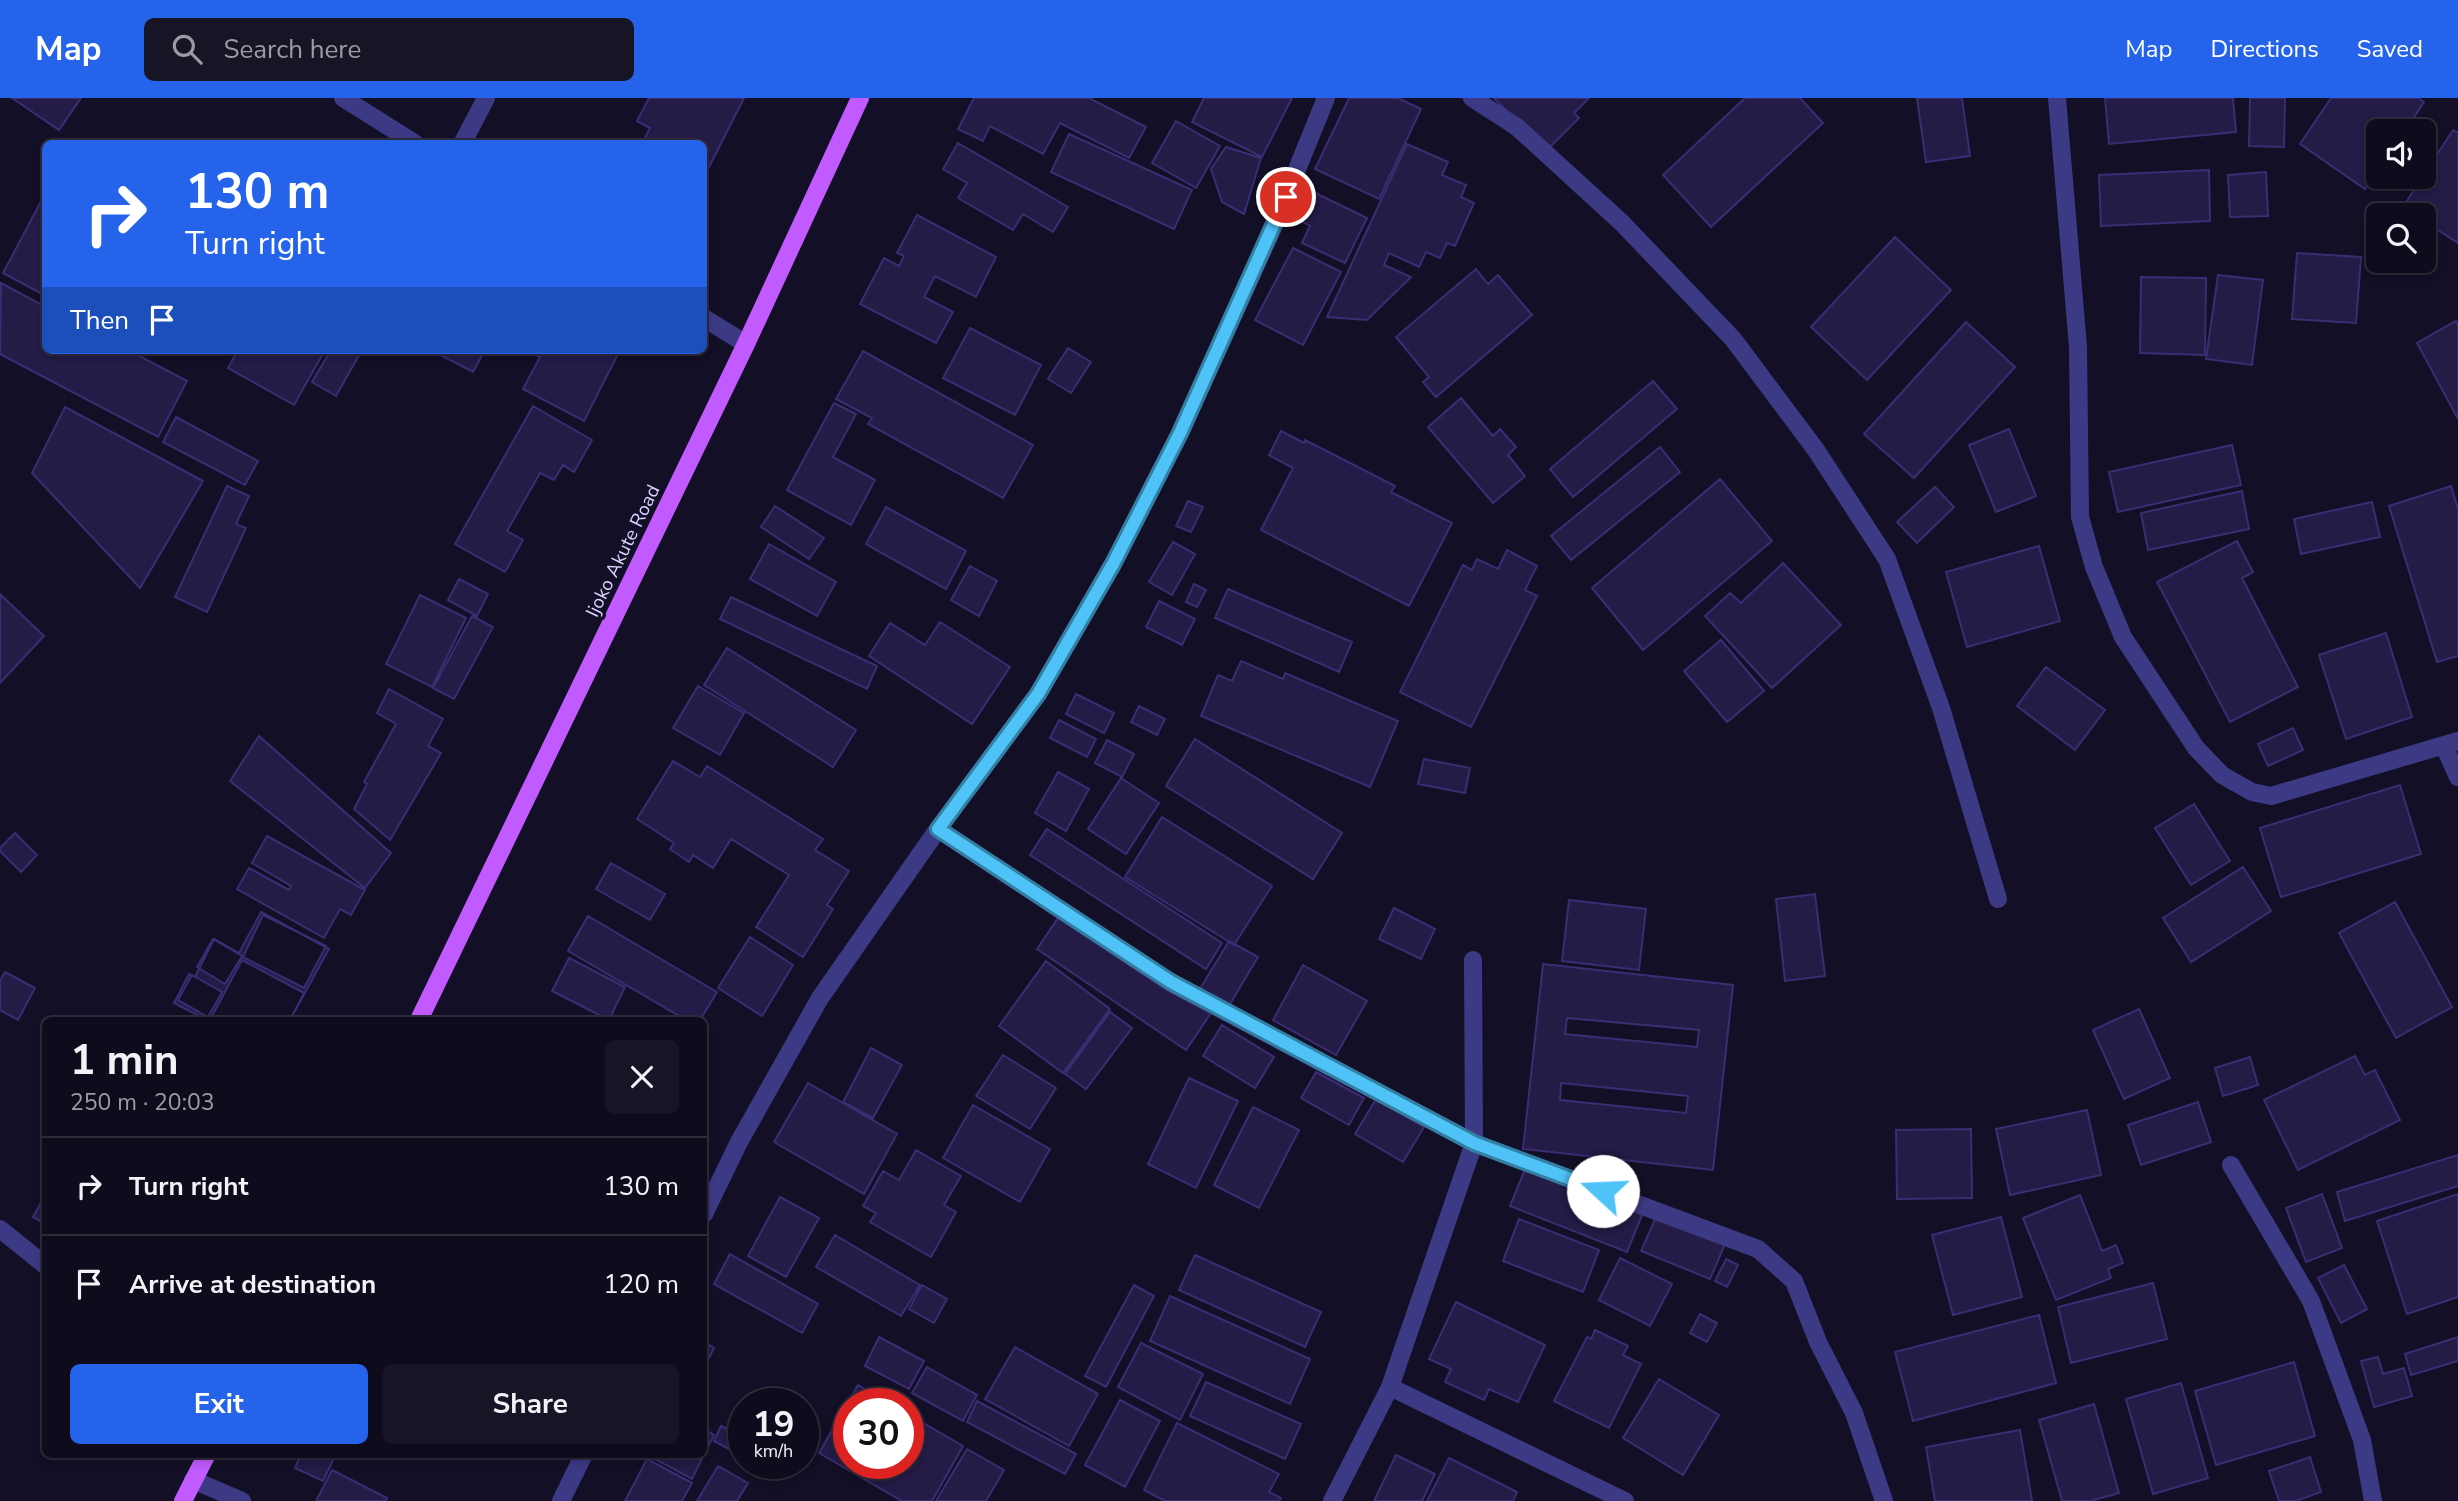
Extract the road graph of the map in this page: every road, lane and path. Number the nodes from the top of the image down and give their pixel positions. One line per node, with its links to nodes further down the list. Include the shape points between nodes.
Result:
1 (343, 98): 7 (street)
2 (486, 98): 8 (street)
3 (860, 98): 10 (main road, Ijoko Akute Road)
4 (1326, 98): 13 (street, via 1276,222 1180,433 1113,564 1038,694)
5 (1472, 98): 14 (street, via 1517,127 1622,223 1733,339 1816,450 1886,559 1941,708)
6 (2057, 98): 11 (street, via 2078,347 2080,517 2094,567 2123,637 2196,748 2222,775 2252,792 2271,796)
7 (410, 140)
8 (464, 140)
9 (707, 320): 10 (street)
10 (747, 344): 16 (main road, Ijoko Akute Road)
11 (2451, 743): 12 (street)
12 (2458, 778)
13 (938, 829): 17 (street, via 1171,982); 19 (street, via 820,998)
14 (1997, 899)
15 (1473, 960): 17 (street)
16 (420, 1017)
17 (1474, 1143): 22 (street); 31 (street, via 1758,1249 1794,1281 1854,1413)
18 (2231, 1165): 32 (street, via 2311,1301 2362,1440)
19 (707, 1207)
20 (0, 1229): 21 (street)
21 (42, 1263)
22 (1390, 1387): 29 (street); 30 (street)
23 (205, 1458): 25 (main road)
24 (582, 1458): 28 (street)
25 (193, 1480): 26 (main road); 27 (street)
26 (183, 1501)
27 (242, 1501)
28 (561, 1501)
29 (1332, 1501)
30 (1625, 1501)
31 (1884, 1501)
32 (2373, 1501)

